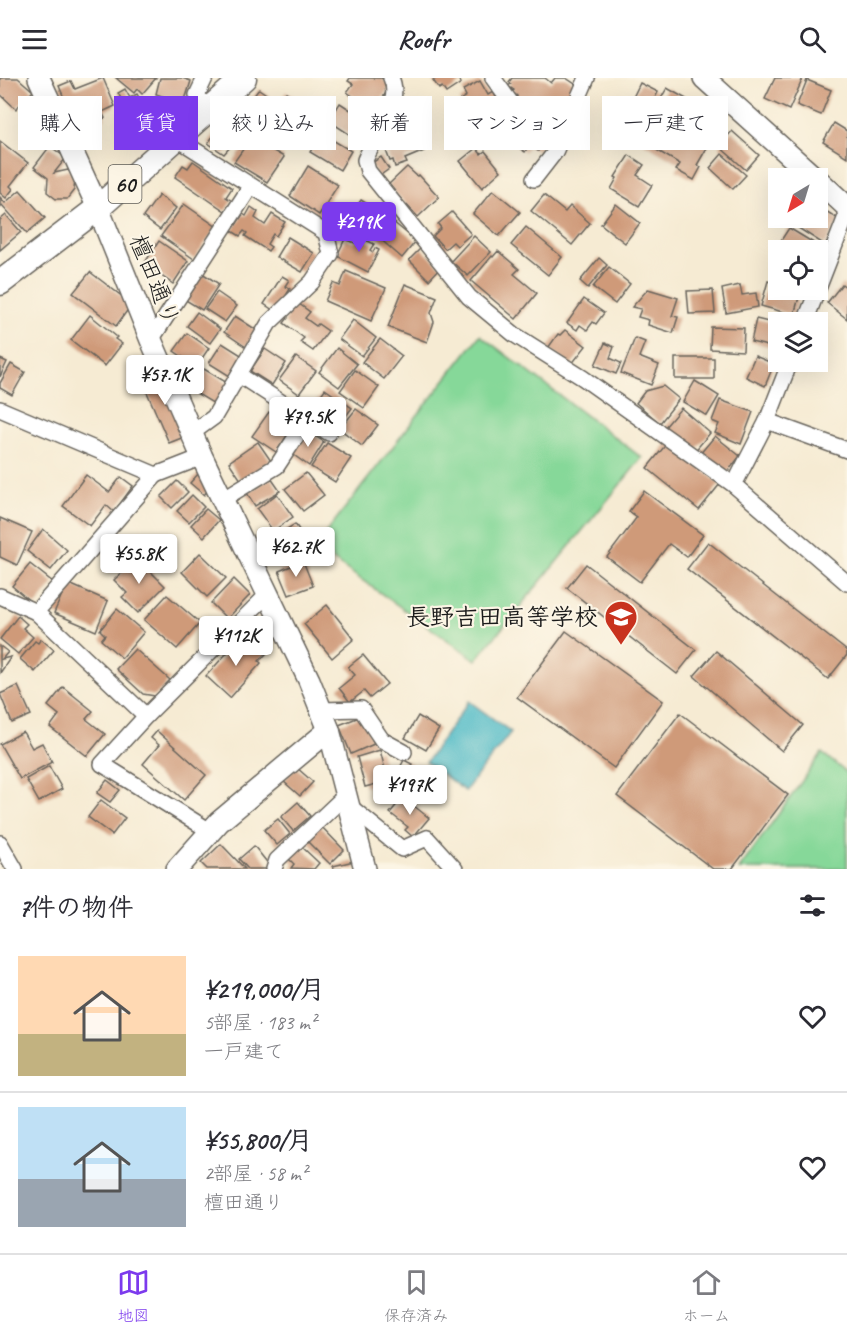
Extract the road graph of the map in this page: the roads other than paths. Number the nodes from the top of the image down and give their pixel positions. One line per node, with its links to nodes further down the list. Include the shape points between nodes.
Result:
1 (39, 78): 20 (street, 檀田通り)
2 (205, 78): 10 (street, via 198,95)
3 (244, 78): 10 (main road, 60)
4 (391, 78): 35 (street, via 395,95 364,160 368,171 469,297 515,334)
5 (493, 78): 8 (street)
6 (587, 78): 9 (street)
7 (704, 78): 15 (street)
8 (506, 96)
9 (579, 96)
10 (208, 110): 11 (main road, 60)
11 (198, 119)
12 (163, 150): 20 (main road, 60)
13 (195, 150): 17 (street)
14 (556, 150): 16 (street)
15 (805, 168)
16 (534, 179)
17 (251, 186): 24 (street); 26 (street, via 326,233 331,254 312,282 269,323)
18 (828, 189): 19 (street)
19 (847, 207)
20 (98, 208): 22 (main road, 60); 24 (street, 檀田通り)
21 (847, 214): 23 (street)
22 (2, 277)
23 (809, 312)
24 (151, 340): 30 (street, 檀田通り)
25 (786, 372): 29 (street)
26 (239, 375): 28 (street); 30 (street, via 214,417)
27 (0, 409): 34 (street)
28 (307, 420): 31 (street); 36 (street, via 277,466)
29 (767, 421): 32 (street); 35 (street)
30 (192, 433): 33 (street, 檀田通り)
31 (329, 433)
32 (847, 450)
33 (202, 457): 34 (street); 36 (street, 檀田通り)
34 (156, 475): 40 (street)
35 (734, 485): 37 (street)
36 (223, 499): 38 (street, 檀田通り)
37 (847, 583)
38 (269, 593): 41 (street); 42 (street, 檀田通り)
39 (0, 596): 40 (street)
40 (36, 612): 41 (street)
41 (146, 716): 45 (street, via 102,764)
42 (325, 720): 43 (street, via 362,709 382,740); 44 (street, 檀田通り); 45 (street)
43 (404, 752)
44 (347, 800): 49 (street, via 276,860); 50 (street, 檀田通り); 51 (street, via 402,849 426,838)
45 (210, 831): 48 (street)
46 (0, 843): 47 (street)
47 (15, 869)
48 (177, 869)
49 (274, 869)
50 (365, 869)
51 (455, 869)

